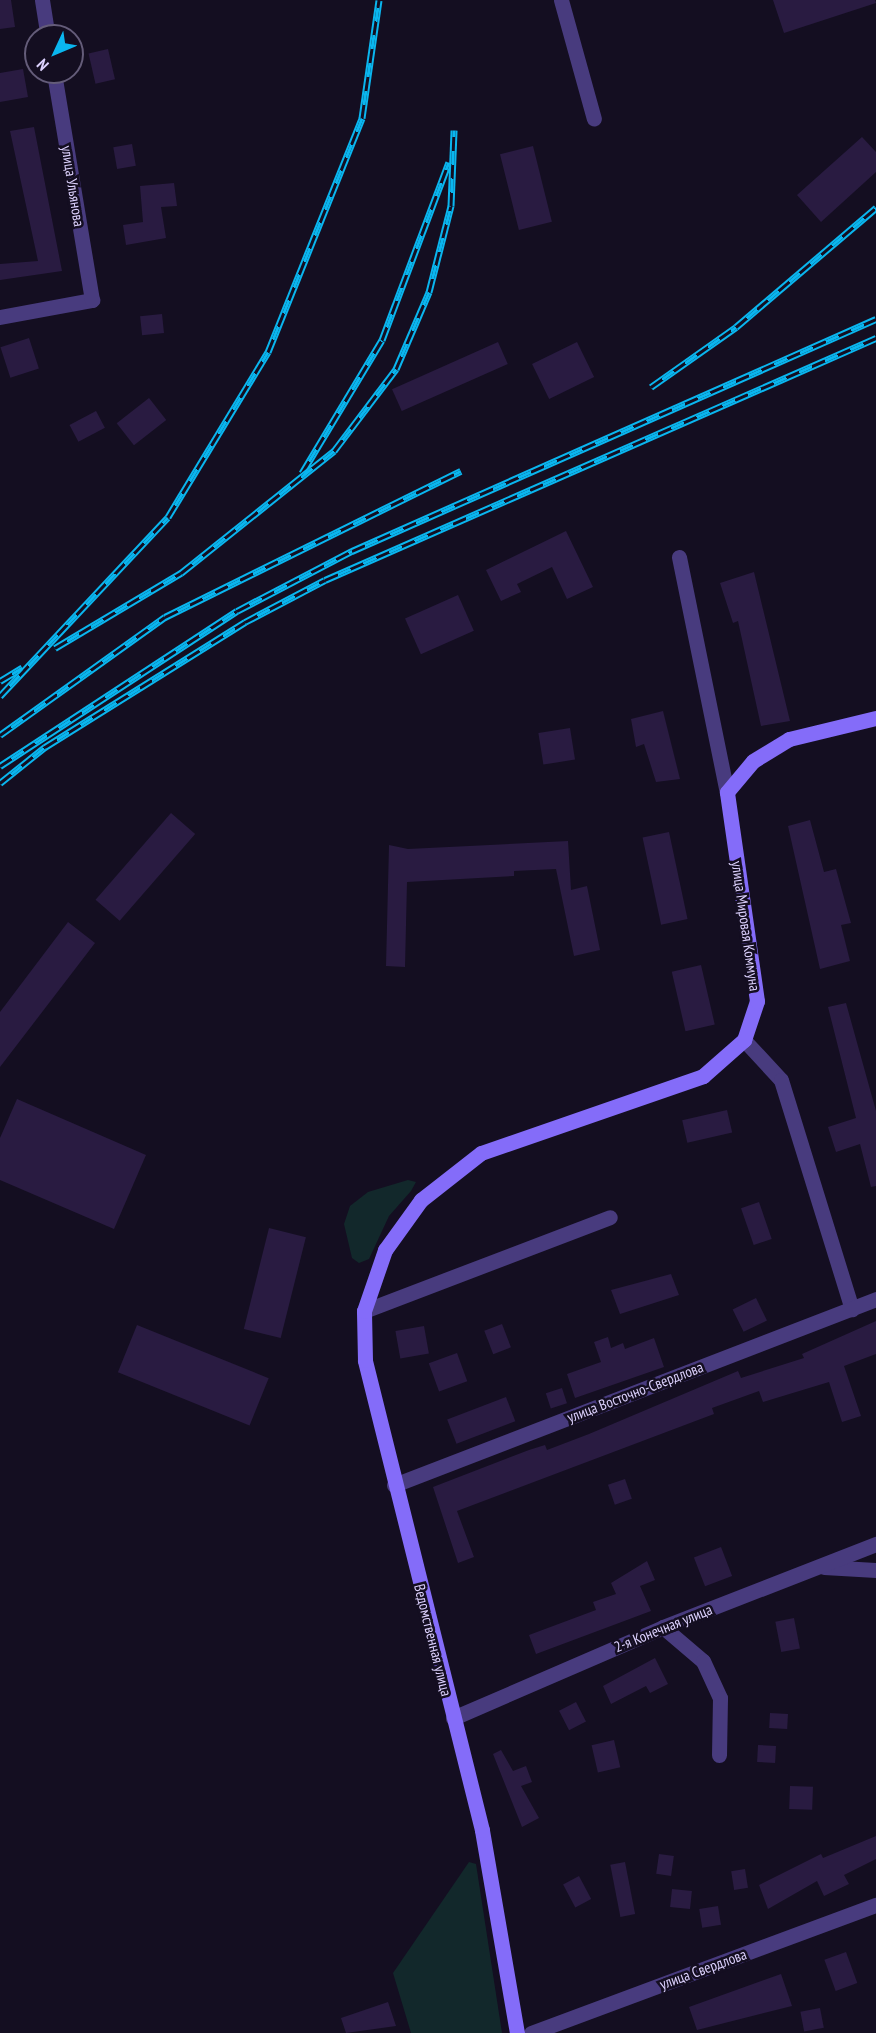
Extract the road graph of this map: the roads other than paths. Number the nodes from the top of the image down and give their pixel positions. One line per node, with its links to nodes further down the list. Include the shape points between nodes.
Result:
1 (42, 0): 3 (street)
2 (561, 0): 5 (street)
3 (46, 24)
4 (56, 84): 6 (street, улица Ульянова, via 92,300)
5 (594, 119)
6 (0, 317)
7 (679, 557): 9 (street, улица Мировая Коммуна)
8 (876, 717): 9 (main road, via 789,739 753,761)
9 (727, 792): 10 (main road, улица Мировая Коммуна, via 757,1001)
10 (744, 1040): 13 (street, via 781,1080); 14 (main road, Ведомственная улица, via 703,1076 481,1153 421,1200 385,1250)
11 (610, 1217): 14 (street)
12 (876, 1299): 13 (street, улица Восточно-Свердлова)
13 (852, 1309): 15 (street, улица Восточно-Свердлова)
14 (364, 1311): 15 (main road, Ведомственная улица, via 365,1359)
15 (394, 1485): 20 (main road, Ведомственная улица)
16 (876, 1544): 17 (street, 2-я Конечная улица)
17 (821, 1566): 18 (street); 19 (street, 2-я Конечная улица)
18 (876, 1570)
19 (663, 1627): 20 (street, 2-я Конечная улица); 21 (street, via 703,1661 720,1698)
20 (453, 1718): 23 (main road, Ведомственная улица, via 482,1830)
21 (719, 1755)
22 (876, 1905): 24 (street, улица Свердлова)
23 (517, 2033)
24 (531, 2033)

